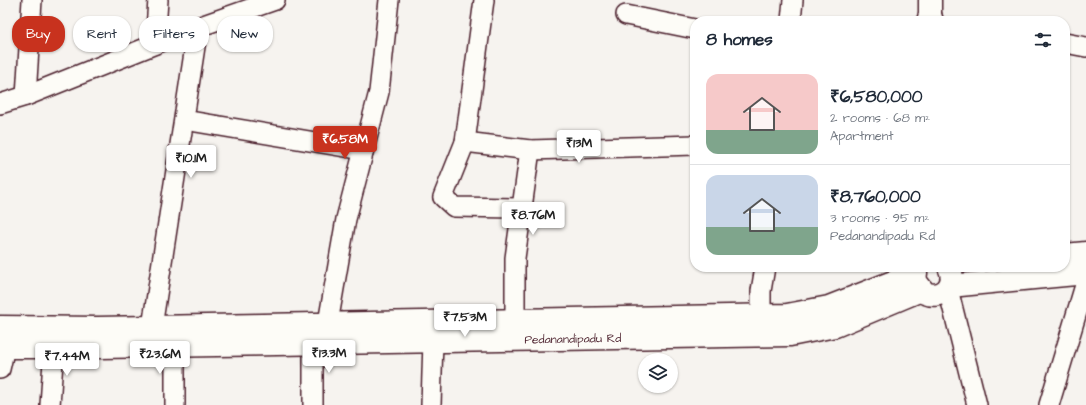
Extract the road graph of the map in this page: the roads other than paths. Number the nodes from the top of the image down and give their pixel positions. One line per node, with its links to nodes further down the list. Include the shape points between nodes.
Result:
1 (32, 0): 16 (street)
2 (158, 0): 8 (street)
3 (275, 0): 10 (street)
4 (389, 0): 21 (street, via 379,92)
5 (484, 0): 19 (street)
6 (793, 0): 9 (street)
7 (626, 15): 11 (street)
8 (157, 16)
9 (791, 16)
10 (209, 23)
11 (690, 28)
12 (1070, 44): 13 (street)
13 (1086, 47)
14 (139, 51): 16 (street)
15 (194, 52): 18 (street)
16 (26, 96): 17 (street)
17 (0, 104)
18 (184, 120): 21 (street); 34 (street)
19 (465, 142): 22 (street); 23 (street, via 443,197 454,207)
20 (690, 145): 22 (street)
21 (363, 150): 33 (street, via 346,219)
22 (530, 150): 23 (street)
23 (521, 208): 32 (street, via 515,258)
24 (1086, 253): 25 (main road)
25 (1070, 255)
26 (764, 272): 31 (street)
27 (1086, 274): 28 (main road)
28 (950, 275): 29 (main road, via 937,295 931,295); 45 (street)
29 (918, 276): 31 (main road, Pedanandipadu Rd, via 829,307 787,315); 36 (main road, Pedanandipadu Rd, via 836,326 790,335)
30 (1086, 282): 46 (street)
31 (761, 315): 32 (main road, Pedanandipadu Rd)
32 (515, 320): 33 (main road, Pedanandipadu Rd)
33 (328, 323): 34 (main road, Pedanandipadu Rd)
34 (152, 327): 35 (main road, Pedanandipadu Rd)
35 (2, 340): 39 (main road, Pedanandipadu Rd); 40 (street)
36 (433, 341): 37 (main road, Pedanandipadu Rd); 44 (street)
37 (313, 343): 38 (main road, Pedanandipadu Rd); 43 (street)
38 (175, 346): 39 (main road, Pedanandipadu Rd); 42 (street)
39 (54, 347): 41 (street)
40 (0, 369)
41 (50, 405)
42 (175, 405)
43 (313, 405)
44 (431, 405)
45 (977, 405)
46 (1049, 405)

